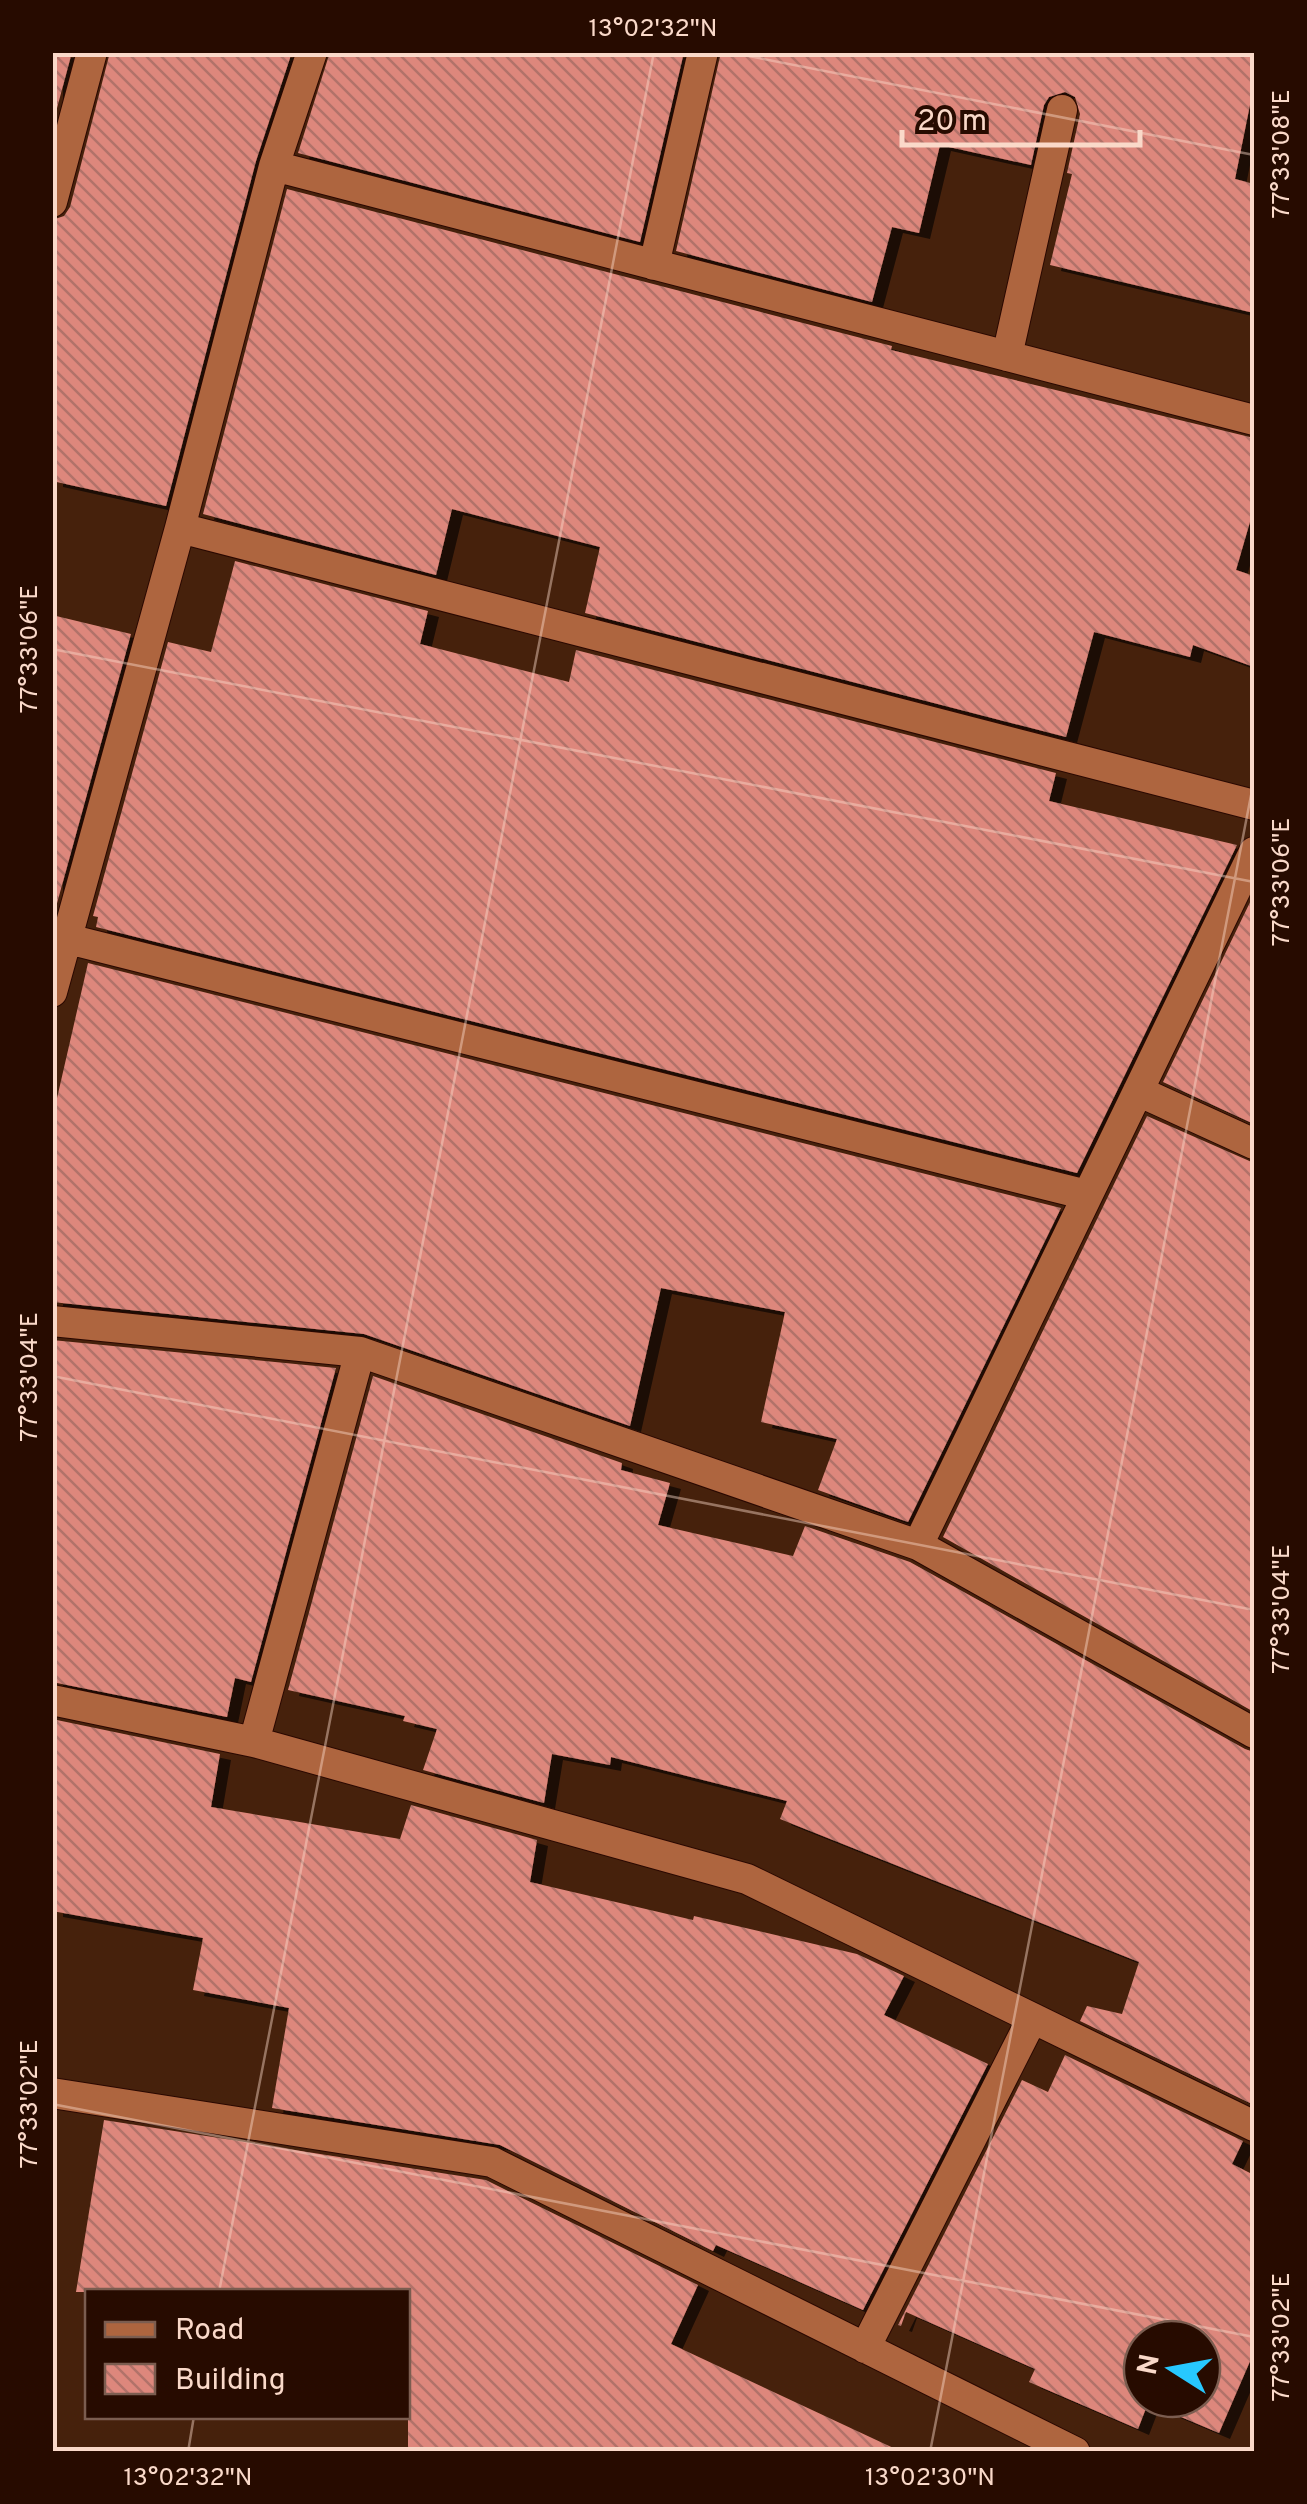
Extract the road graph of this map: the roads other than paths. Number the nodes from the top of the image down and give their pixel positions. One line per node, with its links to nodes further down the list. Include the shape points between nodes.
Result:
1 (92, 52): 6 (street)
2 (312, 52): 5 (street)
3 (703, 52): 7 (street)
4 (1062, 110): 8 (street)
5 (274, 166): 7 (street); 10 (street)
6 (52, 202)
7 (654, 265): 8 (street)
8 (1007, 356): 9 (street)
9 (1254, 420)
10 (180, 528): 11 (street); 13 (street)
11 (1254, 805)
12 (1254, 852): 15 (street)
13 (68, 939): 14 (street); 17 (street)
14 (52, 992)
15 (1138, 1091): 16 (street); 17 (street)
16 (1254, 1144)
17 (1086, 1195): 20 (street)
18 (52, 1321): 19 (street)
19 (360, 1352): 20 (street); 23 (street)
20 (918, 1545): 22 (street)
21 (52, 1700): 23 (street)
22 (1254, 1733)
23 (254, 1742): 24 (street, via 746,1879)
24 (1032, 2018): 26 (street); 27 (street)
25 (52, 2092): 27 (street, via 492,2162)
26 (1254, 2126)
27 (865, 2348): 28 (street)
28 (1075, 2452)

